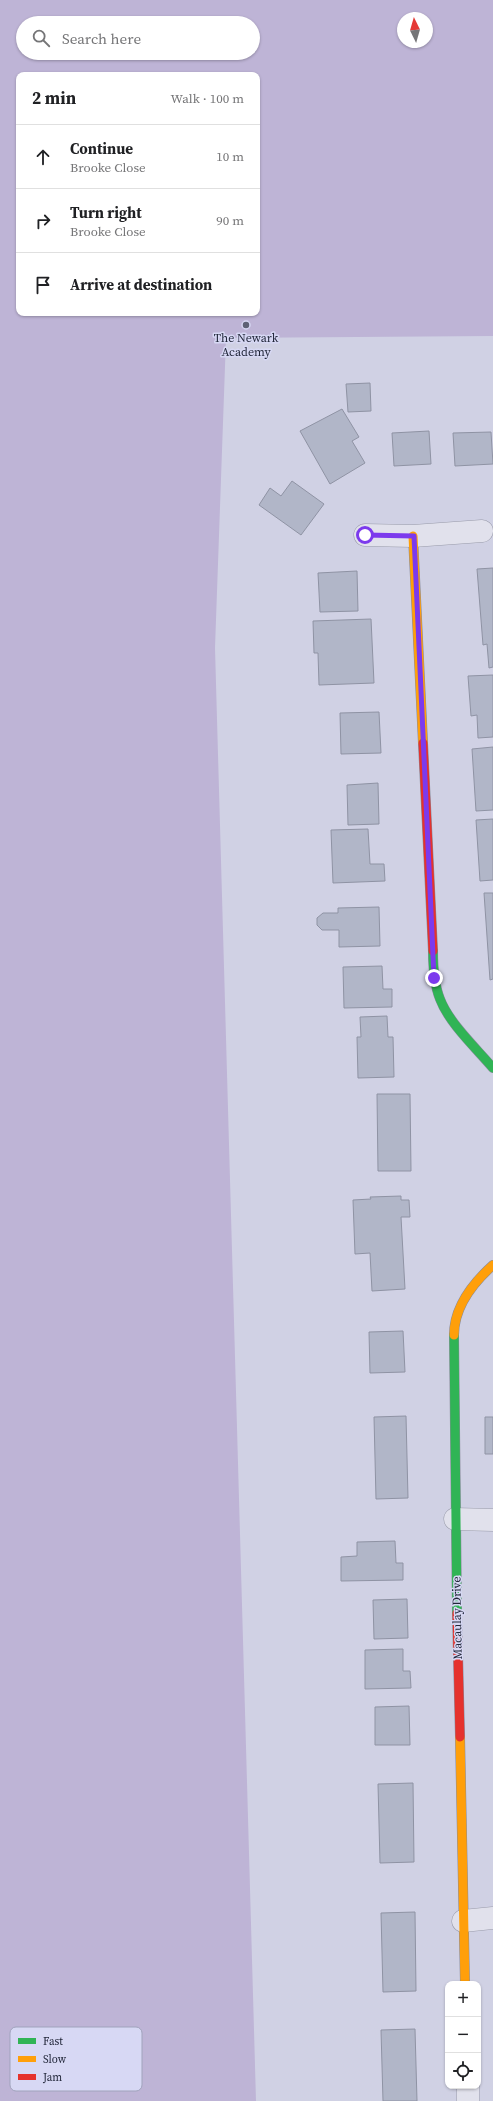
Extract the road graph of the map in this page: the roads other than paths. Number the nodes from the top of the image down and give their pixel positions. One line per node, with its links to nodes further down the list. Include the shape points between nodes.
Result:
1 (482, 531): 3 (street)
2 (365, 535): 3 (street)
3 (414, 536): 4 (street, via 434,978 440,1000 449,1016)
4 (493, 1068)
5 (493, 1265): 6 (street, Macaulay Drive, via 473,1284 461,1302 454,1325)
6 (455, 1519): 7 (street); 9 (street, Macaulay Drive)
7 (493, 1520)
8 (493, 1918): 9 (street)
9 (463, 1921): 10 (street, Macaulay Drive)
10 (465, 1981)
11 (468, 2089): 12 (street)
12 (468, 2101)

